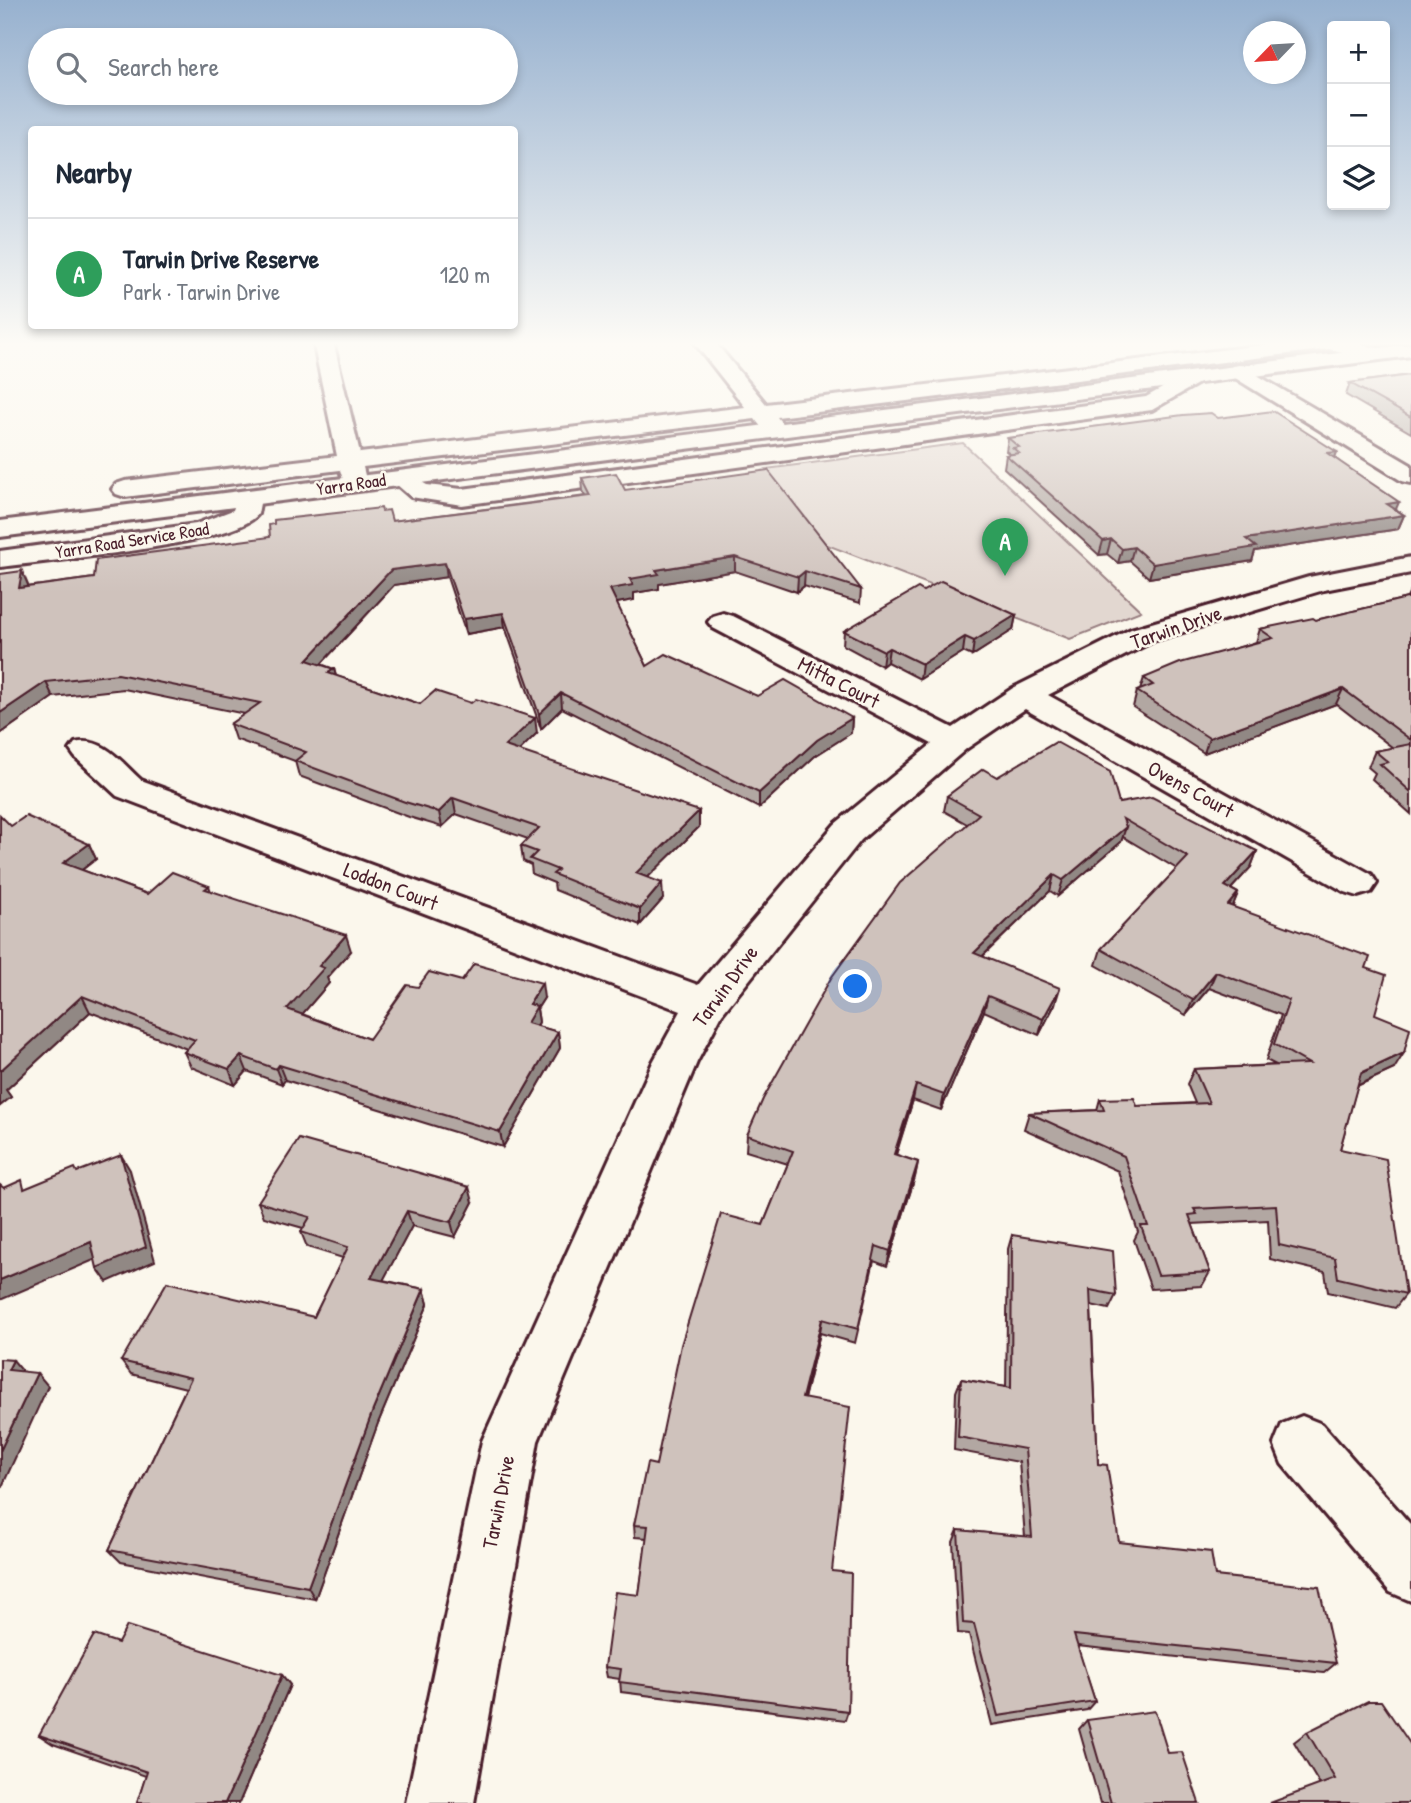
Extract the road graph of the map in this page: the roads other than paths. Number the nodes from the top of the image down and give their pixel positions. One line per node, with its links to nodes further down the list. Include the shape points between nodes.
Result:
1 (342, 425): 8 (street)
2 (661, 425): 8 (street)
3 (771, 425): 7 (street)
4 (821, 425): 7 (street, Yarra Road)
5 (989, 425): 10 (street, via 462,497 420,492)
6 (1328, 425): 9 (street)
7 (775, 431): 10 (street, Yarra Road)
8 (353, 473): 10 (street, Yarra Road); 11 (street); 12 (street, Yarra Road)
9 (1411, 476)
10 (401, 478)
11 (125, 488)
12 (248, 498): 13 (street, Yarra Road); 14 (street, Yarra Road Service Road, via 245,514 198,532)
13 (0, 529)
14 (0, 559)
15 (1411, 565): 17 (street, Tarwin Drive, via 1319,583 1142,635)
16 (723, 622): 18 (street, Mitta Court)
17 (1024, 695): 18 (street, Tarwin Drive); 20 (street, Ovens Court)
18 (954, 742): 21 (street, Tarwin Drive, via 848,832)
19 (87, 750): 21 (street, Loddon Court, via 129,788)
20 (1358, 883)
21 (706, 1004): 24 (street, Tarwin Drive, via 675,1062 510,1441)
22 (1302, 1444): 23 (street)
23 (1411, 1572)
24 (440, 1803)

